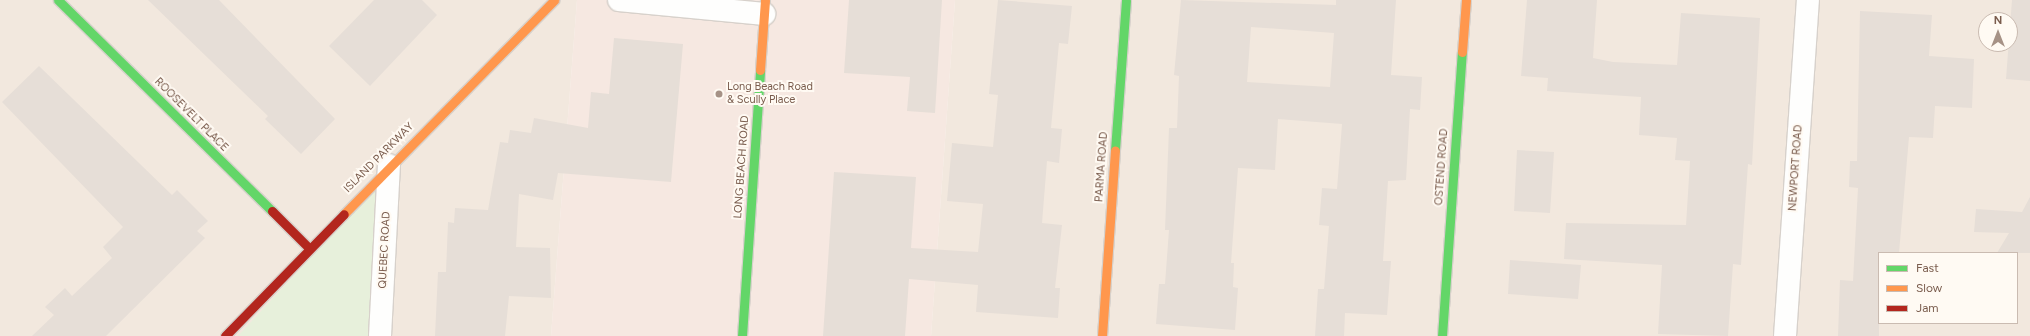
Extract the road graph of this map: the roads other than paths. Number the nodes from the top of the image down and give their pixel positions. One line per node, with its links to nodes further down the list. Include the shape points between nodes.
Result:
1 (58, 0): 9 (street, ROOSEVELT PLACE)
2 (554, 0): 8 (street, ISLAND PARKWAY)
3 (619, 0): 7 (street)
4 (1126, 0): 13 (street, PARMA ROAD)
5 (1466, 0): 14 (street, OSTEND ROAD)
6 (1808, 0): 15 (street, NEWPORT ROAD)
7 (765, 7): 12 (street, LONG BEACH ROAD)
8 (389, 164): 9 (street, ISLAND PARKWAY); 11 (street, QUEBEC ROAD)
9 (308, 247): 10 (street, ISLAND PARKWAY)
10 (225, 336)
11 (380, 336)
12 (742, 336)
13 (1102, 336)
14 (1442, 336)
15 (1785, 336)

